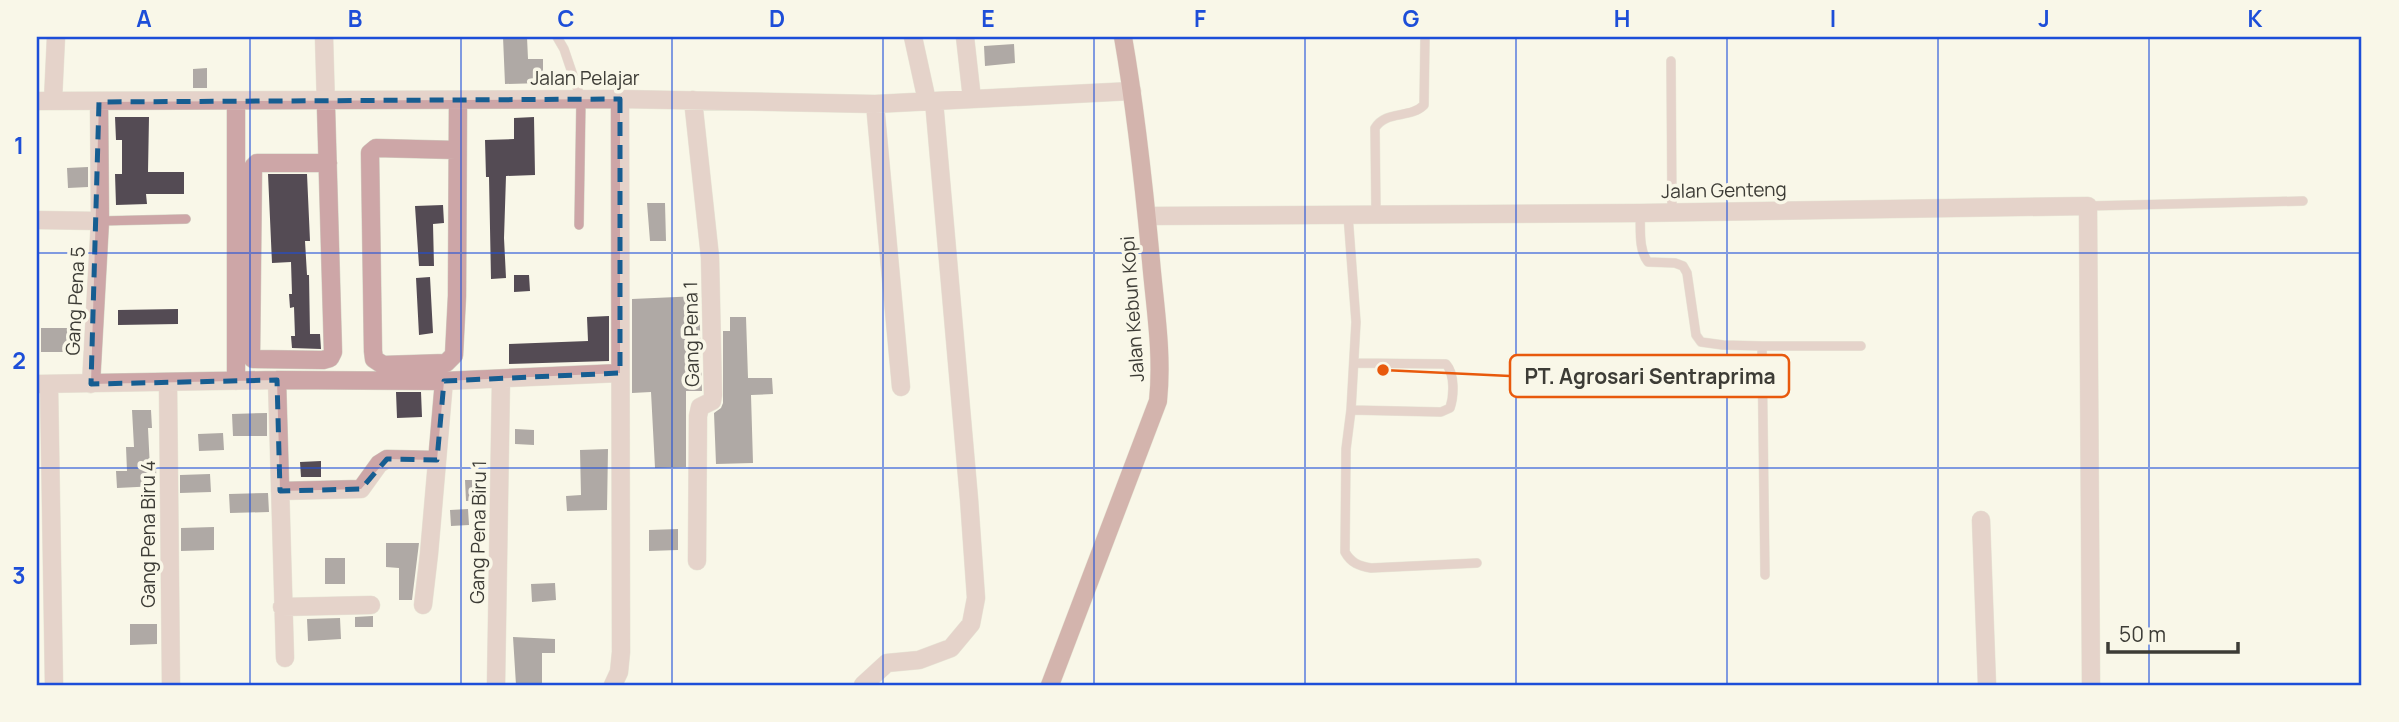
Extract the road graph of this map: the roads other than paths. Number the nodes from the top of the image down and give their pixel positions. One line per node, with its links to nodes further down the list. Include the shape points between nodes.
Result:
1 (56, 37): 13 (street)
2 (324, 37): 14 (street)
3 (557, 37): 10 (lane)
4 (913, 37): 18 (street)
5 (965, 37): 12 (street)
6 (1123, 37): 9 (main road, Jalan Kebun Kopi)
7 (1425, 37): 27 (lane, via 1424,105 1415,112 1386,117 1375,128)
8 (1671, 61): 25 (lane)
9 (1132, 91): 12 (street, Jalan Pelajar); 29 (main road, Jalan Kebun Kopi)
10 (581, 99): 11 (street, Jalan Pelajar); 15 (street, Jalan Pelajar); 33 (lane)
11 (620, 99): 16 (street, Jalan Pelajar); 37 (street)
12 (972, 99): 18 (street, Jalan Pelajar)
13 (45, 100): 19 (street, Jalan Pelajar)
14 (327, 100): 15 (street, Jalan Pelajar); 17 (street, Jalan Pelajar); 22 (street)
15 (458, 100): 21 (street)
16 (693, 100): 20 (street, Jalan Pelajar); 50 (street, Gang Pena 1, via 710,257 713,395 712,401 700,407 698,416)
17 (236, 101): 19 (street, Jalan Pelajar); 40 (street)
18 (930, 101): 20 (street, Jalan Pelajar); 61 (street, via 976,598 971,624 951,648 919,660 887,663)
19 (99, 102): 32 (street, Gang Pena 5)
20 (875, 104): 45 (street)
21 (456, 150): 21 (street, via 376,148 370,153 373,351 374,359 383,365 446,363 454,355)
22 (328, 163): 22 (street, via 257,163 253,167 253,359 323,360 333,352)
23 (2303, 201): 24 (lane, Jalan Genteng)
24 (2088, 206): 25 (street, Jalan Genteng); 64 (street)
25 (1672, 211): 26 (street, Jalan Genteng)
26 (1640, 213): 27 (street, Jalan Genteng); 34 (lane, via 1648,262 1683,265 1687,272 1696,335 1701,342)
27 (1376, 214): 28 (street, Jalan Genteng)
28 (1348, 215): 29 (street, Jalan Genteng); 36 (lane, via 1356,322)
29 (1147, 216): 62 (main road, Jalan Kebun Kopi, via 1161,369 1158,401)
30 (186, 219): 32 (lane)
31 (37, 220): 32 (street)
32 (100, 220): 44 (street, Gang Pena 5)
33 (579, 225)
34 (1762, 345): 35 (lane); 52 (lane)
35 (1861, 346)
36 (1354, 363): 46 (lane); 46 (lane, via 1446,364 1451,369 1453,398 1450,408 1441,412)
37 (620, 373): 38 (street); 60 (street, via 621,652)
38 (501, 379): 41 (street); 59 (street, Gang Pena Biru 1)
39 (277, 380): 40 (street); 41 (street); 48 (street)
40 (236, 381): 42 (street)
41 (444, 381): 47 (street)
42 (168, 383): 44 (street); 58 (street, Gang Pena Biru 4)
43 (43, 384): 44 (street); 57 (street)
44 (91, 384)
45 (901, 387)
46 (1351, 410): 51 (lane, via 1345,500 1345,552 1349,559 1371,568)
47 (437, 460): 48 (street, via 387,458 361,489); 53 (street)
48 (281, 491): 55 (street)
49 (1981, 520): 63 (street)
50 (697, 561)
51 (1477, 562)
52 (1765, 575)
53 (423, 605)
54 (371, 606): 55 (street)
55 (282, 607): 56 (street)
56 (285, 658)
57 (54, 685)
58 (171, 685)
59 (496, 685)
60 (613, 685)
61 (863, 685)
62 (1050, 685)
63 (1987, 685)
64 (2091, 685)

